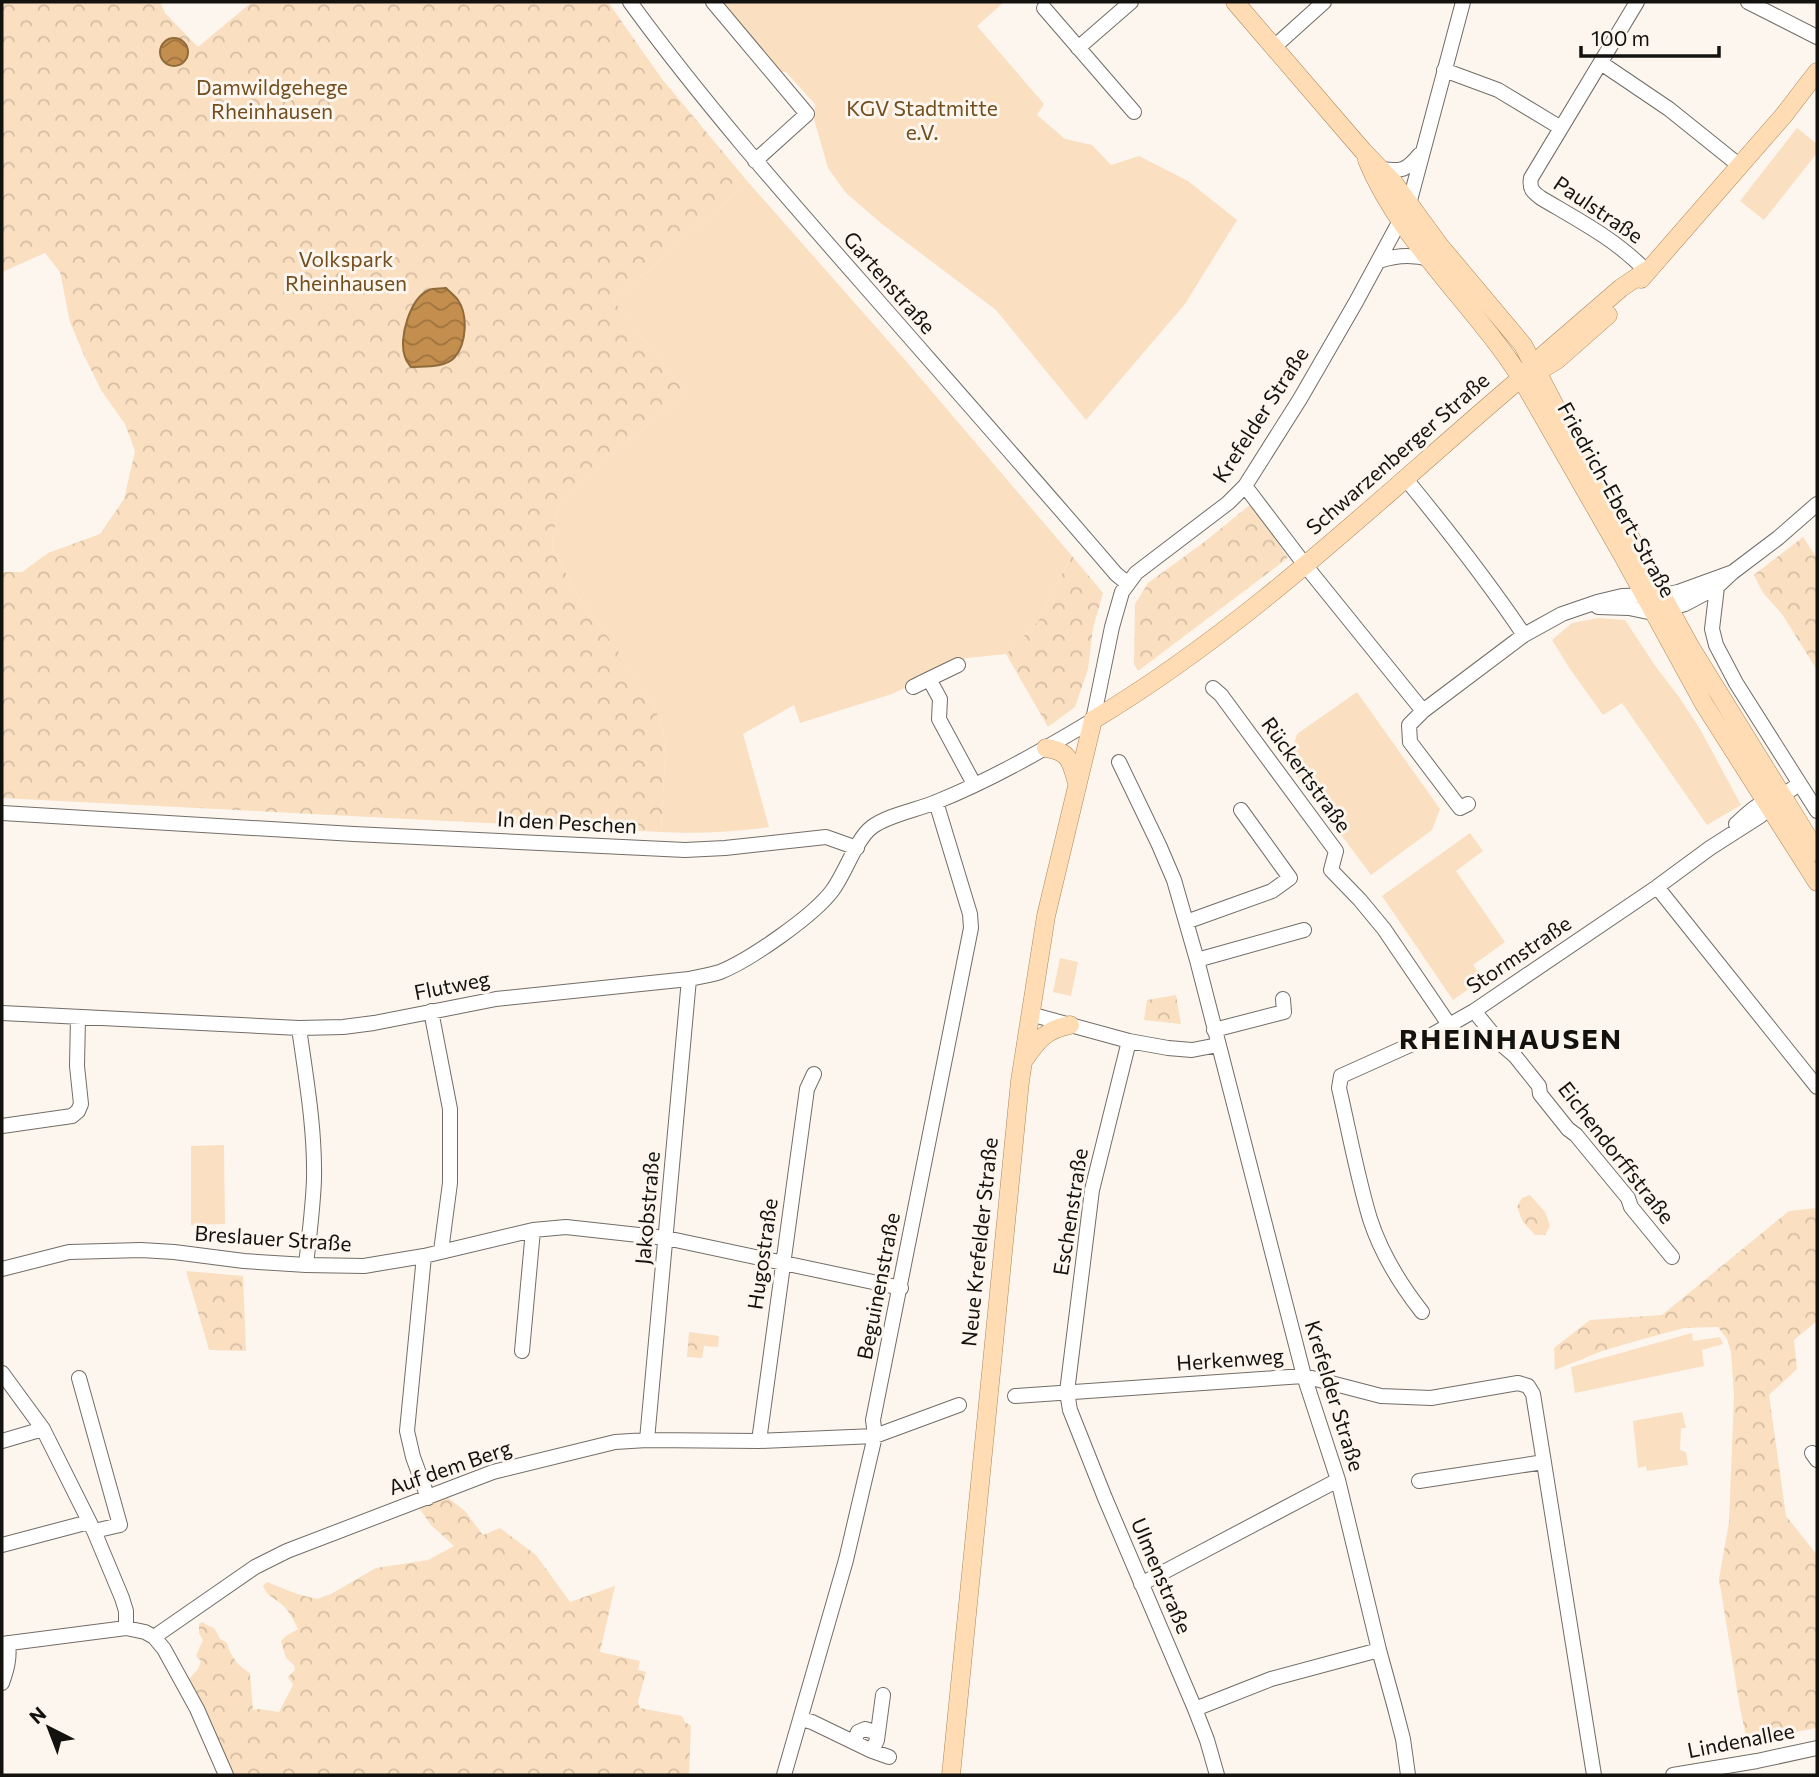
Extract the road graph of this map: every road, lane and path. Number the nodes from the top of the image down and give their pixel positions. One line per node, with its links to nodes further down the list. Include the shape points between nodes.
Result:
1 (630, 2): 20 (street, Gartenstraße)
2 (713, 2): 20 (street, via 807,114)
3 (1131, 2): 12 (street)
4 (1235, 2): 11 (main road, Friedrich-Ebert-Straße)
5 (1324, 2): 11 (street)
6 (1463, 2): 14 (street, Krefelder Straße)
7 (1637, 2): 13 (street, Paulstraße)
8 (1748, 2): 10 (street)
9 (1044, 8): 12 (street)
10 (1817, 37)
11 (1274, 47): 18 (main road, Friedrich-Ebert-Straße)
12 (1078, 48): 16 (street)
13 (1601, 63): 17 (street, Paulstraße); 21 (street, via 1669,109)
14 (1444, 70): 17 (street, via 1498,90); 19 (street, Krefelder Straße)
15 (1817, 72): 21 (main road, Schwarzenberger Straße)
16 (1135, 112)
17 (1560, 128): 26 (street, Paulstraße, via 1531,178 1533,192 1602,234)
18 (1363, 150): 22 (main road, Friedrich-Ebert-Straße); 23 (main road, Friedrich-Ebert-Straße, via 1376,183)
19 (1422, 151): 22 (street, via 1409,167); 23 (street, Krefelder Straße)
20 (755, 161): 35 (street, Gartenstraße)
21 (1740, 166): 26 (main road, Schwarzenberger Straße)
22 (1382, 169): 23 (main road, Friedrich-Ebert-Straße)
23 (1405, 212): 24 (main road, Friedrich-Ebert-Straße); 25 (street, Krefelder Straße); 28 (main road, Friedrich-Ebert-Straße, via 1440,246 1523,345)
24 (1430, 259): 25 (street, via 1414,255); 28 (main road, Friedrich-Ebert-Straße, via 1504,353)
25 (1378, 261): 30 (street, Krefelder Straße)
26 (1646, 271): 27 (main road, Schwarzenberger Straße, via 1628,296); 28 (main road, Schwarzenberger Straße, via 1621,288)
27 (1557, 360): 28 (main road, Schwarzenberger Straße); 32 (main road, Friedrich-Ebert-Straße, via 1552,376 1610,483)
28 (1530, 372): 29 (main road, Schwarzenberger Straße); 32 (main road, Friedrich-Ebert-Straße); 37 (main road, Friedrich-Ebert-Straße)
29 (1405, 478): 33 (main road, Schwarzenberger Straße); 38 (street, via 1493,588)
30 (1245, 486): 33 (street, Schwarzenberger Straße); 35 (street, Krefelder Straße)
31 (1817, 504): 34 (street)
32 (1612, 505): 37 (main road, Friedrich-Ebert-Straße)
33 (1304, 565): 43 (street); 44 (main road, Schwarzenberger Straße, via 1199,650)
34 (1733, 572): 36 (street); 37 (street)
35 (1127, 583): 44 (street, Krefelder Straße, via 1112,628)
36 (1717, 587): 37 (street, via 1685,604); 49 (street, via 1712,629 1716,645)
37 (1657, 603): 38 (street, via 1622,596 1562,614); 51 (main road, Friedrich-Ebert-Straße, via 1704,704)
38 (1524, 635): 43 (street)
39 (958, 665): 40 (street)
40 (929, 679): 41 (street); 48 (street, via 940,699 939,719)
41 (913, 687)
42 (1213, 688): 71 (street, Rückertstraße, via 1336,851 1331,870 1384,929)
43 (1423, 711): 52 (street, via 1409,725 1409,742 1460,808)
44 (1093, 720): 45 (street); 47 (main road, Neue Krefelder Straße)
45 (1046, 748): 47 (main road, via 1067,756); 48 (street)
46 (1119, 762): 60 (street, Krefelder Straße, via 1174,880)
47 (1077, 783): 68 (main road, Neue Krefelder Straße, via 1046,916)
48 (974, 784): 50 (street)
49 (1799, 784): 51 (street, Stormstraße); 54 (street)
50 (936, 802): 56 (street, via 874,825); 87 (street, Beguinenstraße, via 971,928)
51 (1772, 802): 57 (main road, Friedrich-Ebert-Straße); 58 (main road, Friedrich-Ebert-Straße); 59 (street, Stormstraße, via 1754,807 1710,848)
52 (1468, 804)
53 (1241, 810): 60 (street, via 1290,878 1272,891)
54 (1817, 811)
55 (2, 813): 56 (street, In den Peschen, via 685,850 826,836)
56 (857, 848): 63 (street, Flutweg, via 832,892 814,910 751,955 720,972)
57 (1817, 852)
58 (1817, 882)
59 (1657, 887): 66 (street, Stormstraße); 77 (street)
60 (1186, 922): 62 (street, Krefelder Straße)
61 (1304, 930): 62 (street)
62 (1197, 960): 73 (street, Krefelder Straße)
63 (689, 979): 65 (street, Flutweg, via 496,999); 80 (street, Jakobstraße)
64 (1283, 999): 73 (street, via 1284,1012)
65 (431, 1011): 72 (street, Flutweg, via 343,1027); 81 (street, via 450,1109 450,1183)
66 (1474, 1011): 71 (street, Stormstraße); 83 (street, Eichendorffstraße, via 1515,1056 1539,1086 1540,1094)
67 (2, 1013): 69 (street, Flutweg)
68 (1030, 1014): 70 (street); 75 (main road, Neue Krefelder Straße)
69 (78, 1017): 72 (street, Flutweg); 78 (street, via 78,1111 72,1116)
70 (1070, 1025): 74 (street); 75 (main road, via 1046,1033)
71 (1450, 1026): 88 (street, Stormstraße, via 1341,1076 1339,1088 1371,1219 1391,1267)
72 (299, 1028): 85 (street, via 314,1180)
73 (1216, 1037): 74 (street, via 1192,1050); 91 (street, Krefelder Straße)
74 (1129, 1041): 93 (street, Eschenstraße, via 1092,1190)
75 (1022, 1063): 123 (main road, Neue Krefelder Straße)
76 (814, 1074): 84 (street, Hugostraße, via 807,1089)
77 (1817, 1087)
78 (2, 1126)
79 (533, 1230): 80 (street, Breslauer Straße, via 566,1227); 81 (street, Breslauer Straße); 89 (street)
80 (666, 1238): 84 (street, Breslauer Straße); 98 (street, Jakobstraße)
81 (441, 1251): 82 (street, Breslauer Straße)
82 (424, 1256): 85 (street, Breslauer Straße, via 364,1266); 104 (street, via 407,1431)
83 (1672, 1257)
84 (783, 1263): 87 (street, Breslauer Straße); 100 (street, Hugostraße)
85 (306, 1265): 86 (street, Breslauer Straße, via 141,1250 69,1252)
86 (2, 1269)
87 (901, 1287): 97 (street, Beguinenstraße, via 873,1420)
88 (1422, 1312)
89 (522, 1351)
90 (2, 1373): 96 (street)
91 (1304, 1376): 93 (street, Herkenweg); 101 (street, Herkenweg, via 1381,1396 1416,1398 1518,1383 1528,1386); 102 (street, Krefelder Straße)
92 (79, 1378): 105 (street, via 120,1525)
93 (1067, 1392): 94 (street, Herkenweg); 107 (street, Ulmenstraße, via 1070,1410)
94 (1015, 1395)
95 (959, 1405): 97 (street)
96 (43, 1429): 99 (street); 105 (street)
97 (875, 1436): 100 (street, Auf dem Berg); 115 (street, Beguinenstraße)
98 (647, 1440): 100 (street, Auf dem Berg); 104 (street, Auf dem Berg, via 615,1442 493,1472)
99 (2, 1441)
100 (759, 1441)
101 (1544, 1462): 103 (street); 126 (street)
102 (1338, 1480): 107 (street); 111 (street, Krefelder Straße)
103 (1419, 1481)
104 (428, 1498): 109 (street, Auf dem Berg, via 254,1567)
105 (91, 1527): 106 (street); 108 (street, via 122,1598)
106 (2, 1545)
107 (1141, 1584): 114 (street, Ulmenstraße)
108 (126, 1628): 109 (street); 110 (street)
109 (154, 1637): 121 (street, via 197,1709)
110 (5, 1643): 112 (street, via 8,1668)
111 (1379, 1650): 114 (street, via 1271,1679); 125 (street, Krefelder Straße)
112 (2, 1683)
113 (883, 1695): 116 (street)
114 (1195, 1709): 124 (street, Ulmenstraße)
115 (801, 1719): 117 (street); 122 (street, Beguinenstraße)
116 (878, 1733): 117 (street, via 865,1729); 119 (street)
117 (854, 1742): 119 (street)
118 (1817, 1748): 127 (street, Lindenallee)
119 (872, 1751): 120 (street)
120 (889, 1757)
121 (226, 1775)
122 (784, 1775)
123 (951, 1775)
124 (1217, 1775)
125 (1408, 1775)
126 (1594, 1775)
127 (1673, 1775)

